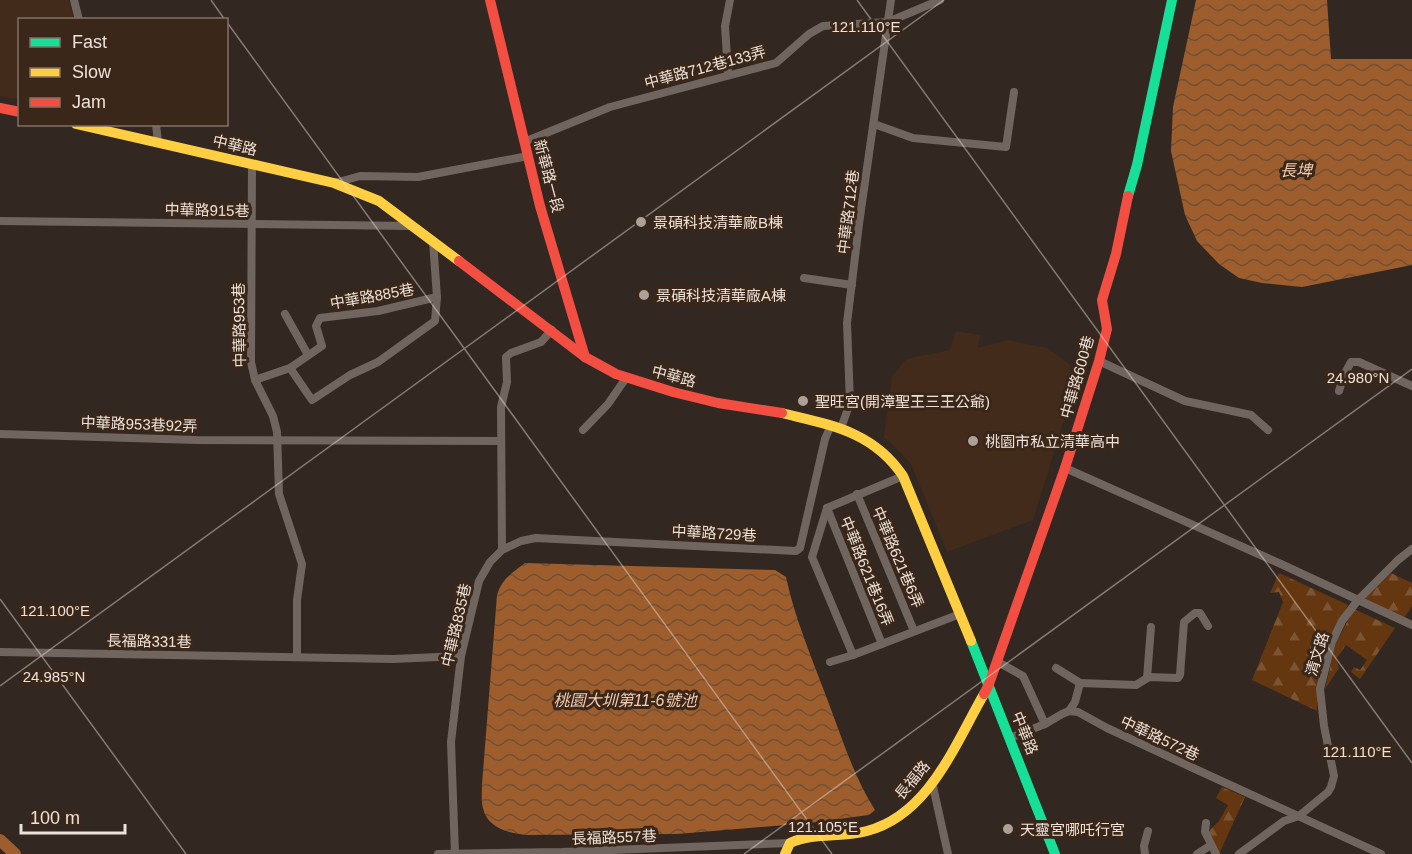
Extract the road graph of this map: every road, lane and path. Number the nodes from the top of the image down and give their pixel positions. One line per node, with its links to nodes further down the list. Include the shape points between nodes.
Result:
1 (74, 0): 7 (street)
2 (490, 0): 16 (street, 新華路一段)
3 (730, 0): 9 (street, via 725,26)
4 (891, 0): 8 (street, 中華路712巷)
5 (940, 0): 8 (street, 中華路712巷133弄)
6 (1172, 0): 32 (street, 中華路600巷, via 1137,165 1102,300 1107,329)
7 (78, 18)
8 (888, 22): 9 (street, 中華路712巷133弄, via 823,26 776,63); 13 (street, 中華路712巷)
9 (728, 74): 16 (street, 中華路712巷133弄, via 610,107)
10 (1014, 92): 13 (street, via 1006,147 913,138)
11 (0, 108): 12 (street)
12 (18, 112)
13 (874, 124): 26 (street, 中華路712巷)
14 (156, 126): 17 (street)
15 (105, 128): 17 (street, 中華路)
16 (524, 142): 18 (street, 新華路一段)
17 (158, 143): 19 (street, 中華路)
18 (528, 156): 20 (street, via 418,177 360,176); 31 (street, 新華路一段)
19 (252, 165): 20 (street, 中華路); 22 (street, 中華路953巷)
20 (334, 183): 23 (street, 中華路, via 379,201)
21 (0, 221): 22 (street, 中華路915巷)
22 (252, 224): 23 (street, 中華路915巷); 35 (street, 中華路953巷, via 251,362)
23 (413, 226): 24 (street, 中華路)
24 (433, 241): 27 (street, 中華路885巷); 29 (street, 中華路)
25 (804, 278): 26 (street)
26 (852, 285): 38 (street, 中華路712巷, via 847,322 850,403)
27 (437, 297): 30 (street, 中華路885巷, via 378,311 320,318 316,326 322,346); 33 (street, via 435,321 378,362 312,400)
28 (285, 314): 30 (street)
29 (552, 330): 31 (street, 中華路); 43 (street, via 541,342 506,357)
30 (309, 355): 33 (street)
31 (585, 357): 34 (street, 中華路)
32 (1099, 361): 40 (street, via 1185,401 1251,415); 44 (street, 中華路600巷)
33 (290, 368): 35 (street)
34 (626, 378): 38 (street, 中華路, via 718,403 774,411); 39 (street)
35 (255, 380): 42 (street, 中華路953巷, via 273,416)
36 (1412, 386): 37 (street, via 1352,362)
37 (1339, 391)
38 (836, 427): 45 (street, 中華路, via 865,438 893,461); 49 (street, 中華路729巷, via 825,439 800,548 796,550 536,537)
39 (583, 430)
40 (1268, 430)
41 (0, 434): 42 (street, 中華路953巷92弄)
42 (277, 440): 43 (street, 中華路953巷92弄); 58 (street, 中華路953巷, via 279,494 302,564 297,600)
43 (501, 441): 49 (street)
44 (1065, 468): 50 (street); 62 (street, 中華路600巷)
45 (903, 476): 46 (street); 51 (street, 中華路)
46 (857, 494): 47 (street); 55 (street, 中華路621巷6弄)
47 (827, 508): 56 (street, 中華路621巷16弄); 60 (street, via 812,557)
48 (1412, 549): 50 (street, 清文路)
49 (502, 550): 59 (street, 中華路835巷, via 479,581)
50 (1358, 600): 52 (street); 71 (street, 清文路, via 1332,642 1320,689 1334,776 1328,792)
51 (960, 614): 55 (street); 66 (street, 中華路)
52 (1412, 625)
53 (1208, 626): 64 (street, via 1200,613 1184,622 1178,678)
54 (1151, 627): 64 (street)
55 (914, 631): 56 (street)
56 (882, 644): 60 (street)
57 (0, 652): 58 (street, 長福路331巷)
58 (297, 656): 59 (street, 長福路331巷)
59 (461, 656): 77 (street, 中華路835巷, via 451,742)
60 (853, 656): 61 (street)
61 (830, 662)
62 (998, 662): 66 (street, 中華路600巷); 68 (street, via 1023,676)
63 (1056, 668): 65 (street)
64 (1147, 678): 65 (street, via 1136,685)
65 (1080, 683): 67 (street)
66 (989, 684): 69 (street, 中華路); 70 (street, 長福路)
67 (1069, 711): 68 (street); 71 (street, 中華路572巷)
68 (1045, 724): 69 (street)
69 (1010, 738): 80 (street, 中華路)
70 (932, 782): 74 (street, 長福路, via 910,809 891,821 867,831 808,836); 79 (street)
71 (1299, 816): 84 (street, 清文路, via 1284,821); 85 (street, 中華路572巷)
72 (1206, 823): 75 (street, via 1204,832)
73 (1148, 831): 81 (street)
74 (790, 843): 77 (street, 長福路557巷); 78 (street)
75 (1211, 845): 82 (street); 83 (street)
76 (438, 854): 77 (street, 長福路557巷)
77 (455, 854)
78 (785, 854)
79 (948, 854)
80 (1055, 854)
81 (1145, 854)
82 (1197, 854)
83 (1216, 854)
84 (1239, 854)
85 (1381, 854)

